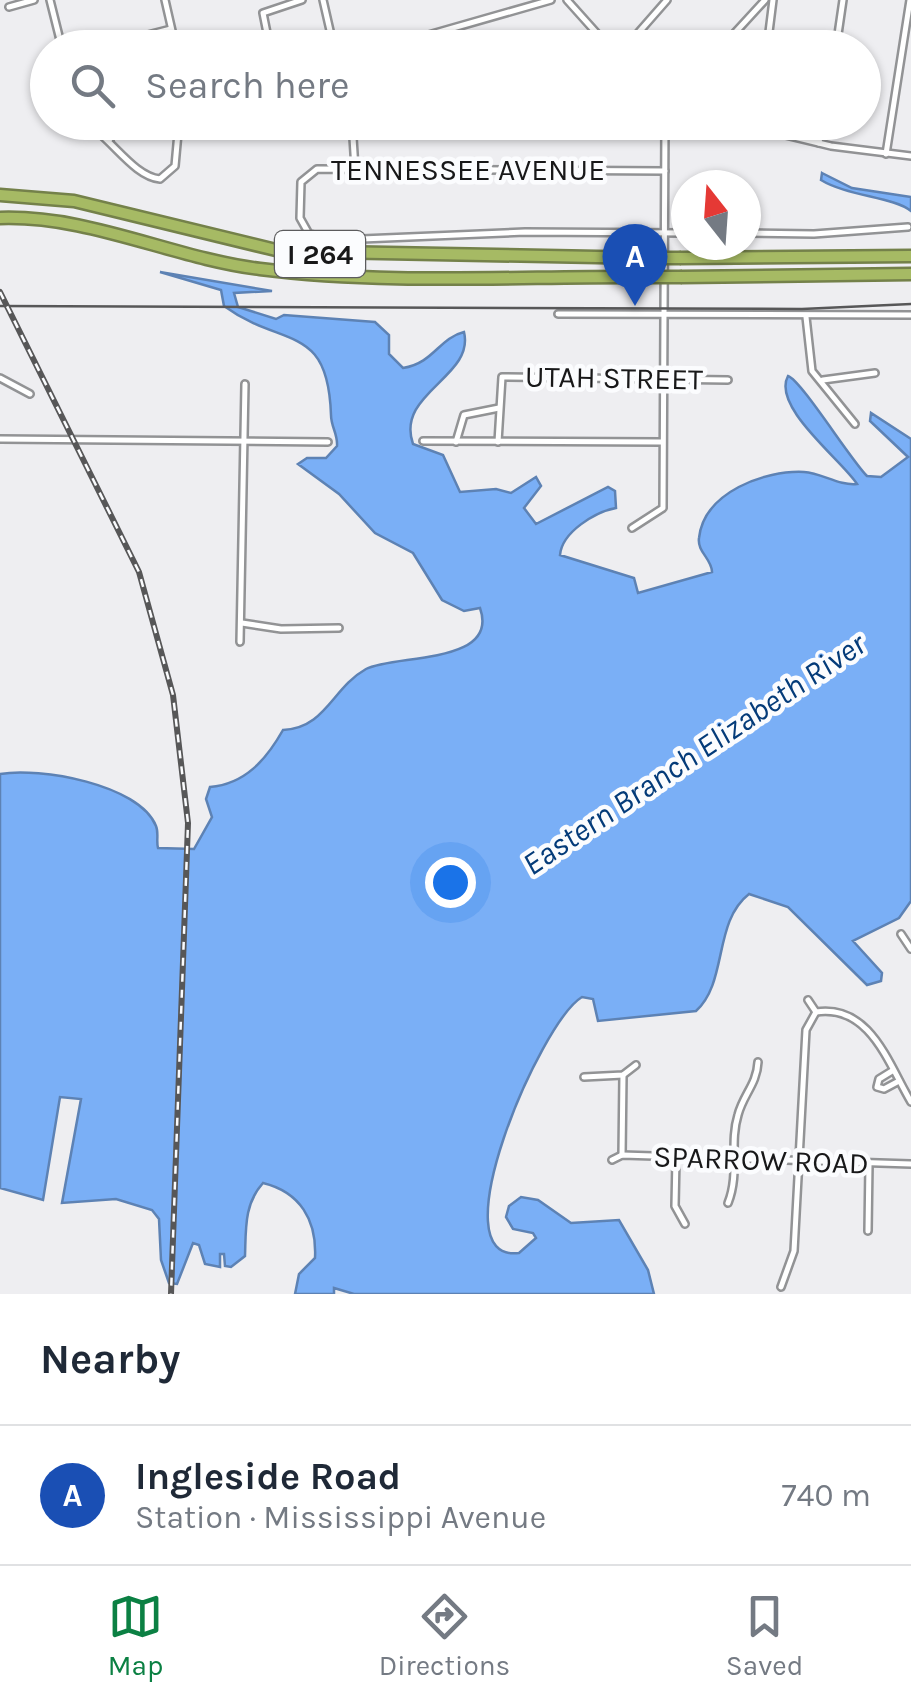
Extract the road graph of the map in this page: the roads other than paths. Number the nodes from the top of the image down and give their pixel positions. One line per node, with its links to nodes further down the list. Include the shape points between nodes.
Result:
1 (34, 0): 14 (street)
2 (50, 0): 16 (street)
3 (164, 0): 15 (street)
4 (302, 0): 18 (street, via 268,10)
5 (323, 0): 19 (street)
6 (550, 0): 20 (street)
7 (567, 0): 13 (street)
8 (668, 0): 22 (street)
9 (764, 0): 23 (street)
10 (773, 0): 24 (street)
11 (843, 0): 25 (street)
12 (910, 0): 33 (street)
13 (575, 3): 21 (street)
14 (10, 7)
15 (171, 29): 17 (street)
16 (58, 30)
17 (167, 30)
18 (266, 30)
19 (330, 30)
20 (446, 30)
21 (596, 30)
22 (640, 30)
23 (737, 30)
24 (769, 30)
25 (839, 30)
26 (110, 140): 27 (street, via 150,178 163,179 174,166)
27 (177, 140)
28 (353, 140): 35 (street)
29 (665, 140): 36 (street)
30 (808, 140): 32 (street)
31 (819, 140): 32 (street)
32 (818, 143): 33 (street)
33 (886, 154): 34 (street)
34 (911, 156)
35 (354, 169): 36 (street, TENNESSEE AVENUE); 40 (street, TENNESSEE AVENUE, via 307,174 300,206 309,234 338,240)
36 (665, 170): 40 (street)
37 (0, 195): 43 (highway, I 264, bridge, via 74,201 299,253)
38 (0, 218): 44 (highway, I 264, bridge, via 72,224 196,258 283,272)
39 (908, 227): 42 (street)
40 (665, 233): 41 (street); 46 (street)
41 (671, 233)
42 (761, 233)
43 (911, 256)
44 (911, 274)
45 (558, 314): 46 (street)
46 (664, 315): 48 (street); 51 (street)
47 (911, 315): 48 (street)
48 (806, 317): 53 (street, via 811,368)
49 (875, 373): 53 (street)
50 (0, 378): 55 (street)
51 (664, 378): 52 (street, UTAH STREET); 56 (street, UTAH STREET, via 500,378); 64 (street)
52 (728, 380)
53 (822, 380): 57 (street)
54 (245, 384): 59 (street)
55 (30, 394)
56 (499, 408): 62 (street, via 464,415); 63 (street)
57 (856, 424)
58 (0, 440): 59 (street)
59 (244, 442): 60 (street); 66 (street)
60 (328, 442)
61 (423, 442): 62 (street)
62 (456, 442): 63 (street)
63 (498, 442): 64 (street)
64 (662, 442): 65 (street, via 663,508)
65 (632, 528)
66 (242, 623): 67 (street); 68 (street)
67 (339, 628)
68 (240, 642)
69 (902, 934): 70 (street)
70 (911, 950)
71 (808, 1000): 72 (street)
72 (816, 1012): 75 (street, via 860,1020); 84 (street, via 806,1030)
73 (758, 1062): 82 (street, via 737,1116)
74 (636, 1064): 76 (street)
75 (892, 1071): 78 (street); 78 (street, via 877,1086 884,1090)
76 (623, 1075): 77 (street); 80 (street)
77 (584, 1077)
78 (899, 1081): 79 (street)
79 (911, 1102)
80 (622, 1155): 81 (street, SPARROW ROAD); 83 (street, SPARROW ROAD)
81 (676, 1158): 82 (street, SPARROW ROAD); 88 (street, via 675,1206)
82 (737, 1159): 84 (street, SPARROW ROAD); 87 (street)
83 (612, 1160)
84 (800, 1162): 85 (street, SPARROW ROAD); 90 (street, via 792,1266)
85 (869, 1164): 86 (street, SPARROW ROAD); 89 (street)
86 (911, 1164)
87 (728, 1203)
88 (684, 1224)
89 (868, 1231)
90 (781, 1288)

